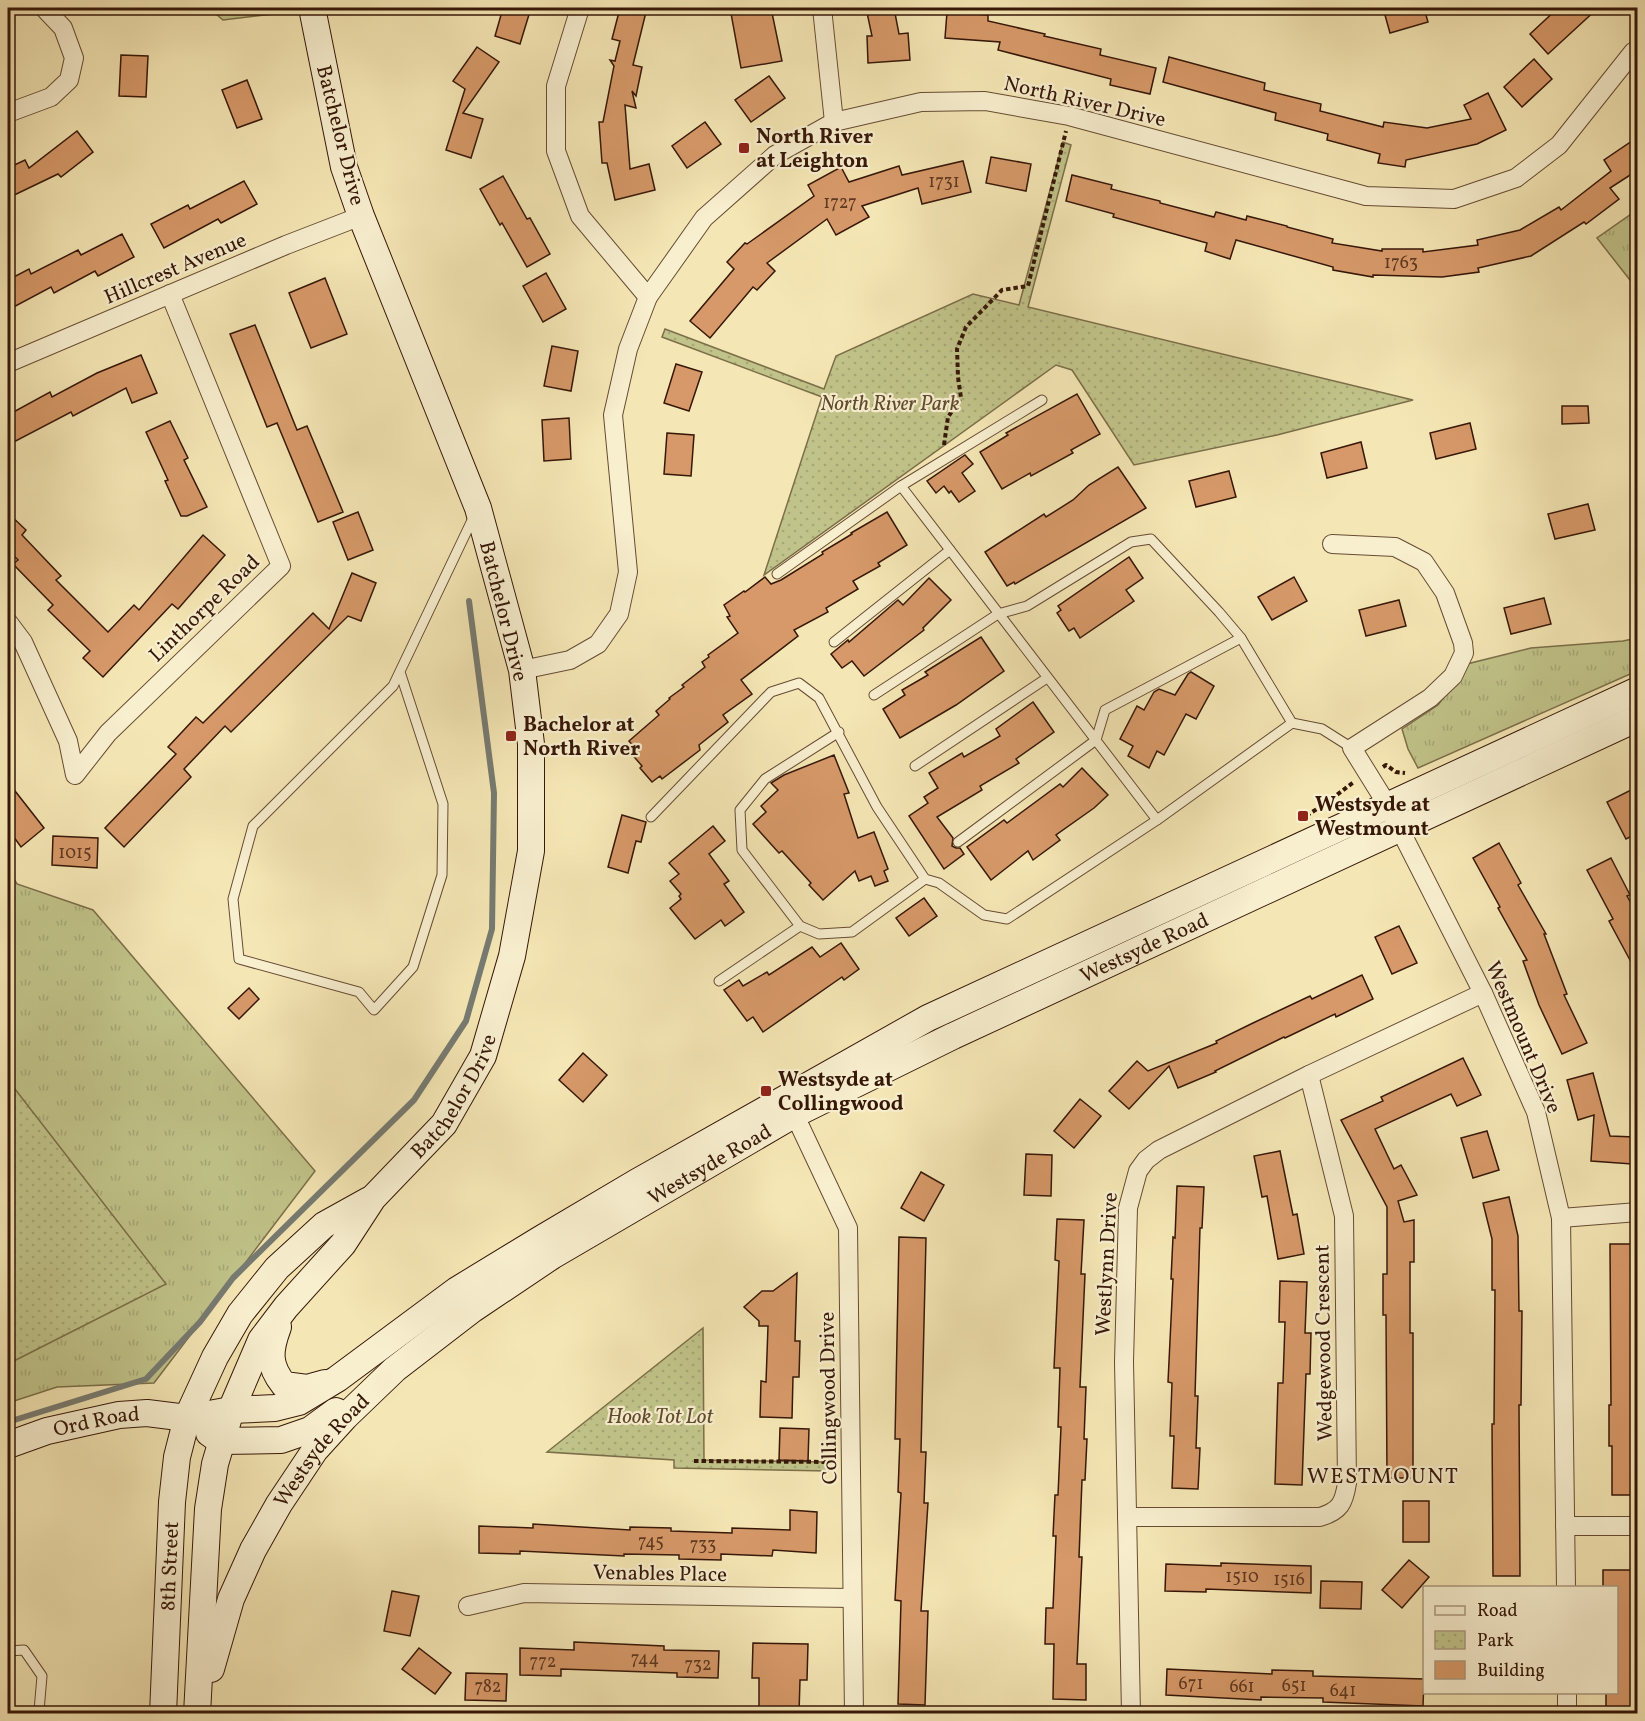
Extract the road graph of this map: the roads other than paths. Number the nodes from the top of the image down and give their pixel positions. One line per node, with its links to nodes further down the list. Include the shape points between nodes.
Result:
1 (44, 8): 6 (street, via 63,28 74,57 69,80 51,97)
2 (312, 8): 8 (main road, Batchelor Drive, via 344,167)
3 (580, 8): 10 (street, via 556,86 556,151 580,216)
4 (822, 8): 7 (street)
5 (1638, 49): 7 (street, North River Drive, via 1558,145 1516,178 1454,199 1366,196 1069,116 985,101 921,102)
6 (8, 113)
7 (834, 122): 10 (street, North River Drive, via 775,155 704,218)
8 (361, 216): 9 (street, Hillcrest Avenue); 14 (main road, Batchelor Drive)
9 (170, 294): 11 (street, Hillcrest Avenue); 19 (street, Linthorpe Road, via 281,566 108,733 75,775 68,741 22,642)
10 (648, 297): 22 (street, North River Drive, via 628,348 613,415 628,572 619,614 588,650 570,660)
11 (8, 363)
12 (1041, 400): 13 (lane)
13 (901, 486): 16 (lane); 17 (lane)
14 (478, 508): 22 (main road, Batchelor Drive); 23 (lane)
15 (1332, 544): 31 (street, via 1395,547 1424,562 1445,593 1464,653 1453,676 1430,698)
16 (950, 550): 18 (lane); 21 (lane)
17 (777, 574)
18 (998, 614): 20 (lane, via 1027,606 1131,542 1151,539); 24 (lane); 26 (lane)
19 (8, 622)
20 (1241, 638): 28 (lane); 30 (lane, via 1105,710)
21 (834, 642)
22 (522, 670): 44 (main road, Batchelor Drive, via 531,744 531,851 512,956 483,1056 444,1124)
23 (400, 672): 23 (lane, via 393,686 253,826 233,899 238,958 359,992 374,1010 413,967 442,875 443,804)
24 (1047, 678): 30 (lane); 32 (lane)
25 (1638, 690): 33 (main road, Westsyde Road)
26 (874, 695)
27 (1638, 718): 36 (main road, Westsyde Road)
28 (1292, 723): 31 (lane, via 1322,729); 35 (lane)
29 (839, 732): 34 (lane, via 819,698 799,683 771,692); 38 (lane, via 877,807); 39 (lane, via 765,779 740,810 742,850)
30 (1096, 740): 35 (lane); 37 (lane)
31 (1352, 748): 33 (street, Westmount Drive)
32 (915, 766)
33 (1388, 806): 36 (street, Westmount Drive); 43 (main road, Westsyde Road, via 928,1018)
34 (651, 817)
35 (1157, 820): 38 (lane, via 1007,919 984,915 939,883)
36 (1400, 830): 41 (street, Westmount Drive); 43 (main road, Westsyde Road, via 953,1036)
37 (958, 843)
38 (925, 879): 39 (lane, via 852,932 819,934)
39 (800, 926): 40 (lane)
40 (719, 981)
41 (1483, 993): 42 (street, Westlynn Drive); 46 (street, Westmount Drive, via 1536,1112)
42 (1309, 1075): 54 (street, Westlynn Drive, via 1159,1150 1138,1171 1128,1208 1125,1285); 54 (street, Wedgewood Crescent, via 1344,1216 1345,1496 1340,1507 1320,1517)
43 (790, 1105): 48 (main road, Westsyde Road, via 472,1309); 49 (main road, Westsyde Road, via 637,1182 457,1290); 58 (street, Collingwood Drive, via 848,1228)
44 (373, 1198): 47 (main road, Batchelor Drive, via 343,1244); 51 (main road, Batchelor Drive, via 324,1226 277,1268 240,1314)
45 (1638, 1212): 46 (street)
46 (1561, 1218): 55 (street, Westmount Drive)
47 (286, 1307): 49 (main road, via 272,1343 275,1374 284,1385 307,1388); 50 (main road, Batchelor Drive, via 261,1340)
48 (395, 1369): 52 (main road, via 310,1430 281,1440); 65 (main road, Westsyde Road, via 315,1450 258,1541 231,1599 213,1655)
49 (337, 1379): 50 (main road, Westsyde Road, via 299,1402 275,1408)
50 (231, 1410): 51 (main road, Westsyde Road); 52 (main road, Batchelor Drive)
51 (187, 1418): 52 (main road); 53 (main road, Ord Road, via 147,1413 119,1415 47,1431); 63 (main road, 8th Street, via 172,1502)
52 (220, 1441): 64 (main road, 8th Street, via 208,1509)
53 (8, 1445)
54 (1127, 1517): 67 (street, Westlynn Drive)
55 (1565, 1526): 56 (street); 57 (street, Westmount Drive)
56 (1638, 1526)
57 (1566, 1586)
58 (852, 1598): 59 (street, Venables Place, via 524,1593); 66 (street, Collingwood Drive)
59 (468, 1606)
60 (8, 1651): 62 (lane, via 24,1650 42,1676)
61 (1567, 1694): 68 (street)
62 (37, 1713)
63 (163, 1713)
64 (197, 1713)
65 (202, 1713)
66 (854, 1713)
67 (1131, 1713)
68 (1567, 1713)

